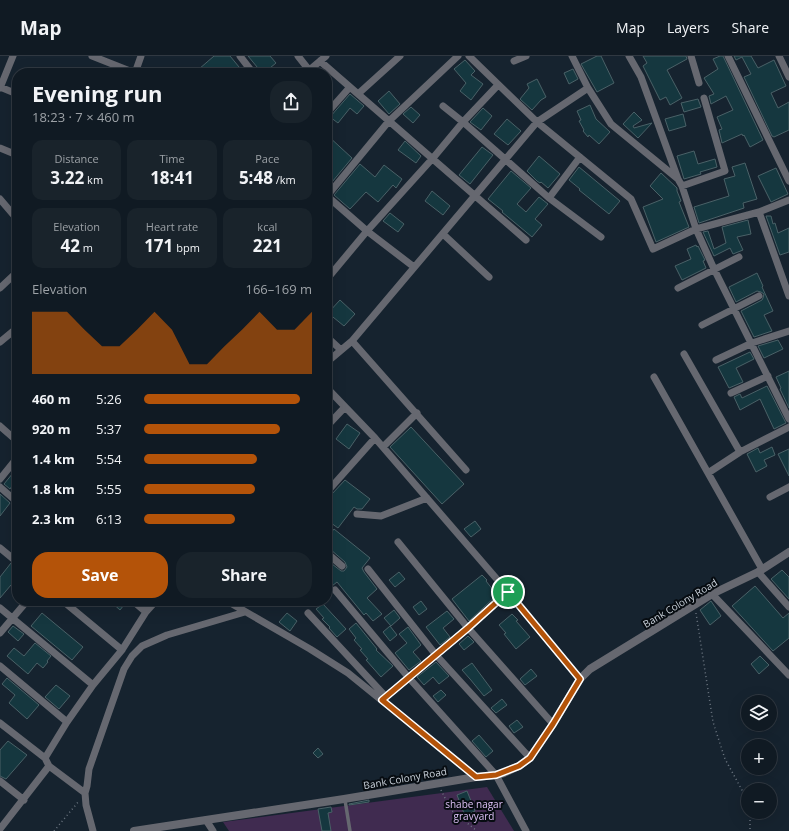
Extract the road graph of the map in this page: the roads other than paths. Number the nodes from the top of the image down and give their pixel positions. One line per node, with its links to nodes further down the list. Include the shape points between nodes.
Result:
1 (13, 56): 26 (street)
2 (92, 56): 17 (street)
3 (141, 56): 18 (street)
4 (240, 56): 19 (street)
5 (298, 56): 20 (street)
6 (400, 56): 29 (street)
7 (458, 56): 33 (street)
8 (469, 56): 24 (street)
9 (526, 56): 16 (street)
10 (572, 56): 27 (street)
11 (629, 56): 41 (street, via 641,77)
12 (728, 56): 42 (street)
13 (779, 56): 22 (street)
14 (694, 57): 23 (street)
15 (323, 58): 21 (street); 25 (street)
16 (514, 61)
17 (122, 68)
18 (137, 68)
19 (250, 68)
20 (305, 68)
21 (312, 68)
22 (789, 77)
23 (699, 83)
24 (498, 86): 34 (street); 35 (street)
25 (350, 87): 29 (street); 32 (street)
26 (0, 88): 28 (street)
27 (588, 88): 35 (street); 41 (street, via 611,124)
28 (12, 92)
29 (358, 94): 33 (street)
30 (704, 98): 43 (street, via 725,171)
31 (443, 106): 34 (street)
32 (332, 107)
33 (389, 122): 39 (street); 44 (street)
34 (463, 122): 39 (street); 40 (street)
35 (537, 122): 38 (street); 40 (street)
36 (0, 148): 37 (street)
37 (12, 153)
38 (580, 157): 46 (street); 52 (street, via 631,199 653,249)
39 (433, 158): 45 (street); 53 (street)
40 (506, 160): 45 (street); 46 (street)
41 (678, 179): 43 (street)
42 (789, 181)
43 (682, 186): 52 (street)
44 (332, 190)
45 (475, 195): 54 (street); 56 (street)
46 (549, 198): 55 (street)
47 (0, 199): 51 (street)
48 (332, 200): 53 (street)
49 (789, 200): 50 (street)
50 (759, 212): 52 (street); 66 (street)
51 (12, 214)
52 (696, 229): 59 (street)
53 (367, 231): 58 (street); 60 (street)
54 (443, 234): 58 (street); 62 (street)
55 (601, 238)
56 (526, 240)
57 (739, 257): 59 (street)
58 (414, 267): 71 (street)
59 (714, 269): 64 (street); 67 (street)
60 (332, 273)
61 (12, 276): 63 (street)
62 (489, 277)
63 (2, 283)
64 (678, 288)
65 (759, 296): 67 (street)
66 (789, 296)
67 (733, 309): 68 (street); 74 (street)
68 (702, 325)
69 (789, 331): 74 (street)
70 (12, 332): 72 (street)
71 (352, 341): 75 (street); 84 (street)
72 (0, 342)
73 (332, 342): 75 (street)
74 (752, 343): 78 (street); 79 (street)
75 (341, 350): 77 (street)
76 (684, 354): 92 (street)
77 (332, 358)
78 (716, 360)
79 (768, 376): 82 (street); 85 (street)
80 (654, 377): 95 (street)
81 (332, 393): 83 (street)
82 (731, 393)
83 (345, 407): 86 (street); 90 (street)
84 (417, 413): 91 (street); 94 (street)
85 (789, 418)
86 (332, 421)
87 (0, 426): 89 (street)
88 (789, 428): 92 (street)
89 (12, 437)
90 (375, 438): 91 (street); 97 (street)
91 (383, 447): 102 (street)
92 (740, 452): 95 (street)
93 (12, 464): 96 (street)
94 (466, 470)
95 (708, 473): 111 (street)
96 (0, 479)
97 (332, 485)
98 (0, 487): 101 (street)
99 (789, 487): 100 (street)
100 (770, 497)
101 (12, 498)
102 (427, 498): 103 (street, via 381,516); 113 (street)
103 (357, 514)
104 (398, 542): 126 (street)
105 (0, 548): 108 (street)
106 (789, 552): 111 (street, Bank Colony Road)
107 (332, 557): 109 (street)
108 (12, 558)
109 (342, 566)
110 (368, 568): 129 (street)
111 (760, 570): 114 (street, Bank Colony Road); 120 (street)
112 (335, 590): 132 (street)
113 (508, 592): 126 (street); 133 (street)
114 (712, 594): 131 (street); 133 (street, Bank Colony Road, via 590,669)
115 (23, 606): 125 (street)
116 (69, 606): 128 (street)
117 (139, 606): 122 (street)
118 (151, 606): 122 (street)
119 (236, 606): 123 (street)
120 (789, 607)
121 (0, 608): 125 (street)
122 (146, 612): 128 (street)
123 (245, 612): 135 (street, via 310,649); 145 (street, via 166,636 142,646 132,656 124,669 102,730 89,769)
124 (308, 613): 135 (street)
125 (12, 618): 127 (street); 134 (street)
126 (468, 628): 129 (street); 138 (street)
127 (0, 633)
128 (122, 650): 134 (street)
129 (436, 656): 132 (street); 140 (street)
130 (0, 666): 136 (street)
131 (789, 675)
132 (409, 678): 135 (street); 142 (street)
133 (580, 679): 138 (street, Bank Colony Road)
134 (93, 685): 136 (street)
135 (384, 699): 143 (street)
136 (67, 722): 139 (street)
137 (0, 723): 139 (street)
138 (553, 724): 140 (street, Bank Colony Road)
139 (45, 758): 141 (street)
140 (530, 758): 142 (street, Bank Colony Road, via 519,766)
141 (50, 766): 145 (street); 147 (street)
142 (496, 775): 143 (street, Bank Colony Road); 155 (street)
143 (476, 777): 146 (street, Bank Colony Road)
144 (0, 781): 147 (street)
145 (85, 793): 151 (street)
146 (344, 799): 148 (street, Bank Colony Road); 154 (lane)
147 (24, 800): 149 (street)
148 (206, 820): 150 (street, Bank Colony Road); 153 (street)
149 (0, 829)
150 (150, 830): 152 (street, Bank Colony Road)
151 (93, 831)
152 (134, 831)
153 (213, 831)
154 (350, 831)
155 (526, 831)

